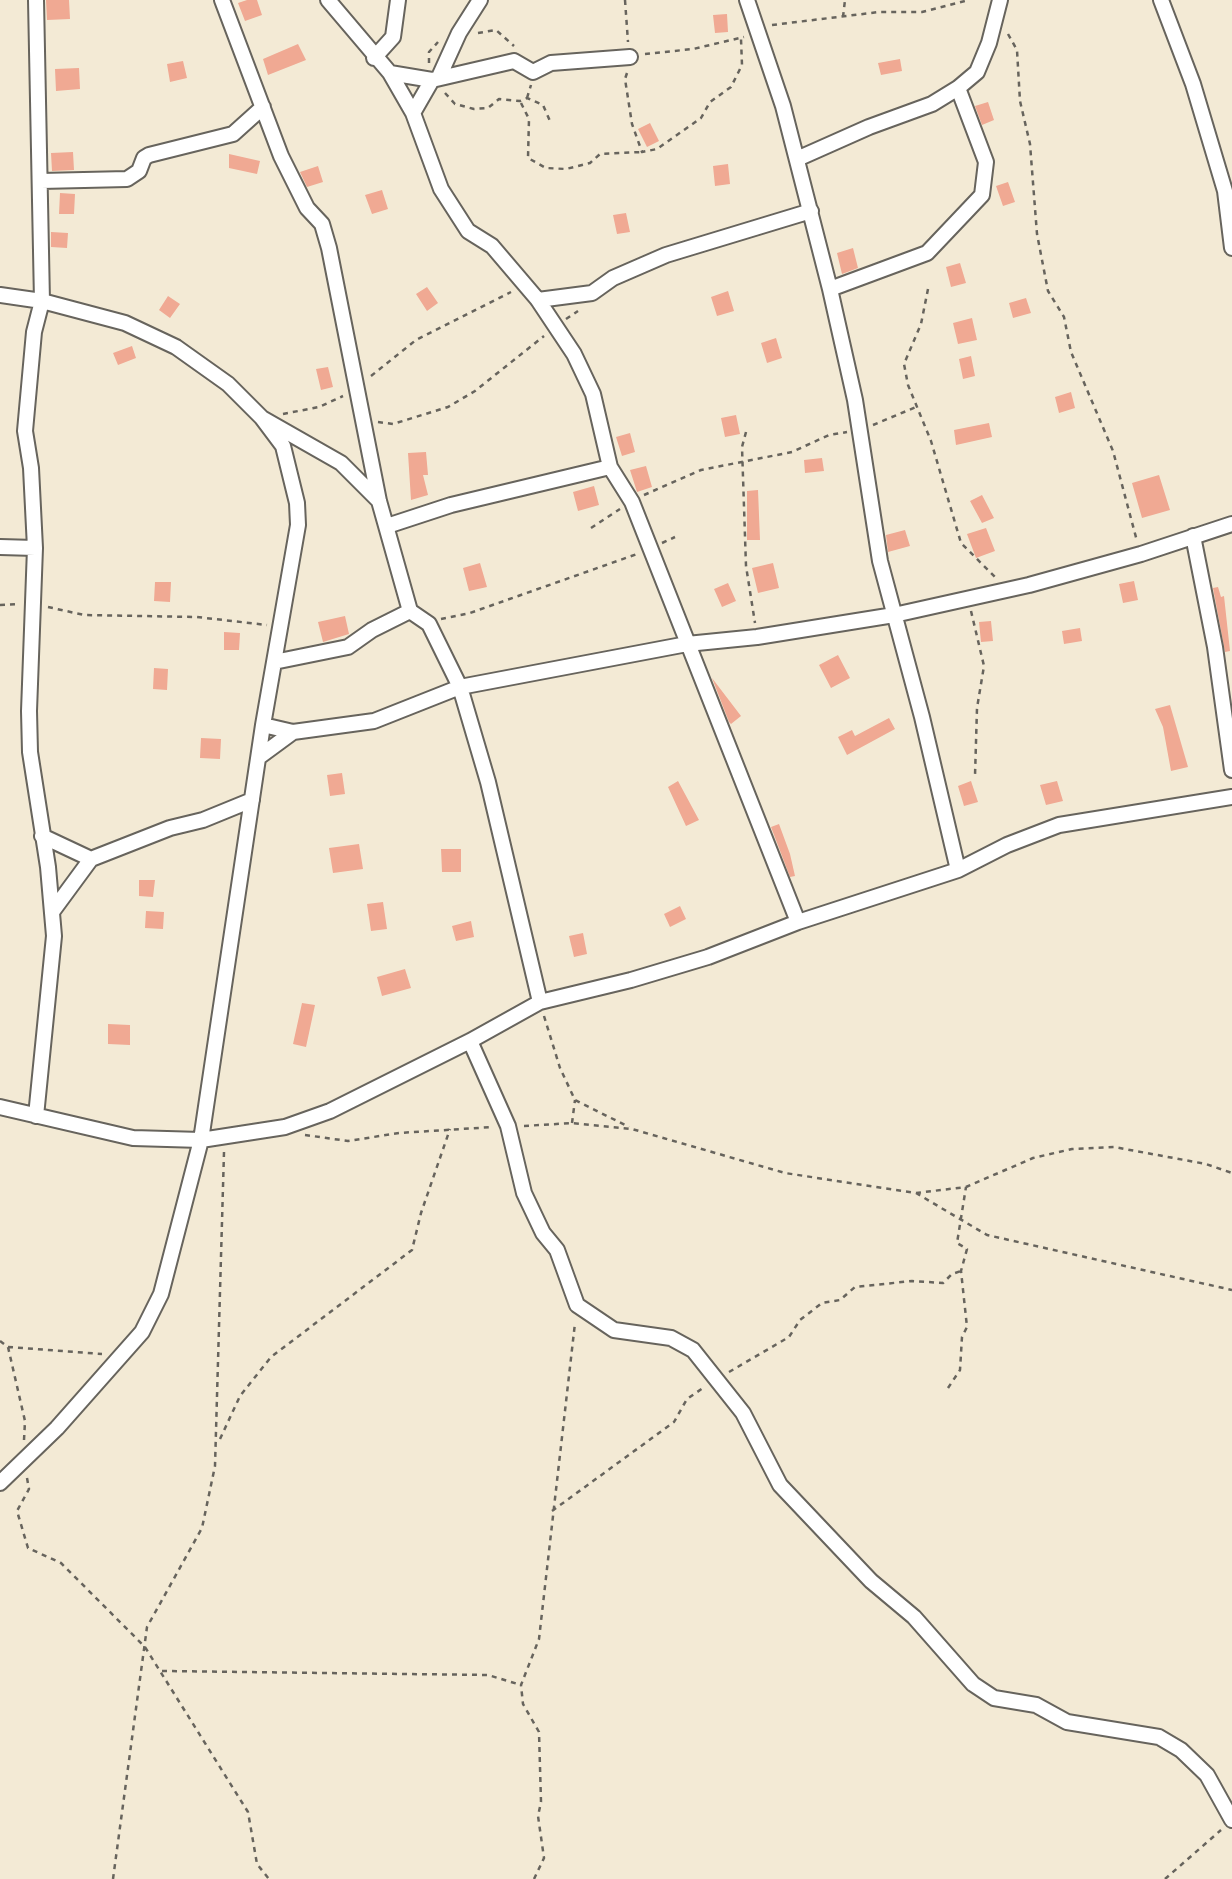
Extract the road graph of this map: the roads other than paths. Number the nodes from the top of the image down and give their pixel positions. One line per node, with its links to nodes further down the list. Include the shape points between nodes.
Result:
1 (36, 0): 17 (street)
2 (222, 0): 14 (street)
3 (328, 0): 10 (street)
4 (398, 0): 10 (street, via 393,37)
5 (480, 0): 12 (street)
6 (747, 0): 16 (street)
7 (1000, 0): 13 (street, via 977,72)
8 (1161, 0): 19 (street, via 1193,84 1225,191)
9 (630, 57): 12 (street, via 551,64 533,72 514,61)
10 (374, 58): 11 (street)
11 (390, 73): 12 (street); 15 (street)
12 (436, 78): 15 (street)
13 (958, 88): 16 (street, via 932,104); 20 (street, via 986,162 982,195 927,253)
14 (262, 107): 17 (street, via 233,135 149,155 127,179); 26 (street, via 281,156 307,208 321,223 330,248)
15 (413, 113): 22 (street, via 441,189 468,231 492,246)
16 (797, 159): 18 (street)
17 (41, 181): 23 (street)
18 (811, 211): 20 (street); 22 (street, via 666,255 613,278 592,293)
19 (1232, 248)
20 (830, 289): 33 (street)
21 (0, 295): 23 (street)
22 (538, 300): 25 (street, via 593,394)
23 (42, 301): 24 (street, via 143,330 176,347 228,384); 31 (street, via 34,332 25,431)
24 (262, 418): 26 (street, via 341,463); 35 (street, via 283,446 297,503 298,525)
25 (610, 467): 28 (street, via 451,505); 34 (street, via 632,502)
26 (379, 501): 28 (street)
27 (1232, 524): 29 (street)
28 (387, 526): 32 (street)
29 (1193, 536): 33 (street, via 1140,554); 40 (street)
30 (0, 547): 31 (street)
31 (35, 548): 43 (street, via 29,725)
32 (410, 611): 35 (street, via 348,648); 36 (street, via 429,624)
33 (894, 615): 34 (street); 45 (street)
34 (687, 644): 36 (street); 47 (street)
35 (274, 662): 37 (street)
36 (460, 687): 38 (street, via 374,720); 48 (street, via 488,782)
37 (263, 725): 38 (street); 39 (street)
38 (293, 732): 39 (street)
39 (259, 757): 42 (street)
40 (1232, 770)
41 (1232, 797): 45 (street, via 1059,825)
42 (252, 800): 44 (street); 52 (street)
43 (43, 836): 44 (street); 46 (street)
44 (91, 859): 46 (street)
45 (958, 870): 47 (street)
46 (52, 912): 51 (street, via 53,954)
47 (798, 922): 48 (street, via 708,957)
48 (540, 1002): 49 (street)
49 (470, 1041): 52 (street, via 317,1116 285,1127); 54 (street, via 508,1126 524,1193 543,1233 557,1250 577,1306 614,1330 671,1338 693,1350 756,1433 780,1485 871,1581 914,1617 973,1684 994,1698 1036,1705 1068,1723 1159,1737 1207,1775)
50 (0, 1107): 51 (street)
51 (36, 1116): 52 (street, via 133,1138)
52 (201, 1140): 53 (street, via 161,1294 142,1332 57,1429)
53 (0, 1483)
54 (1227, 1825)

